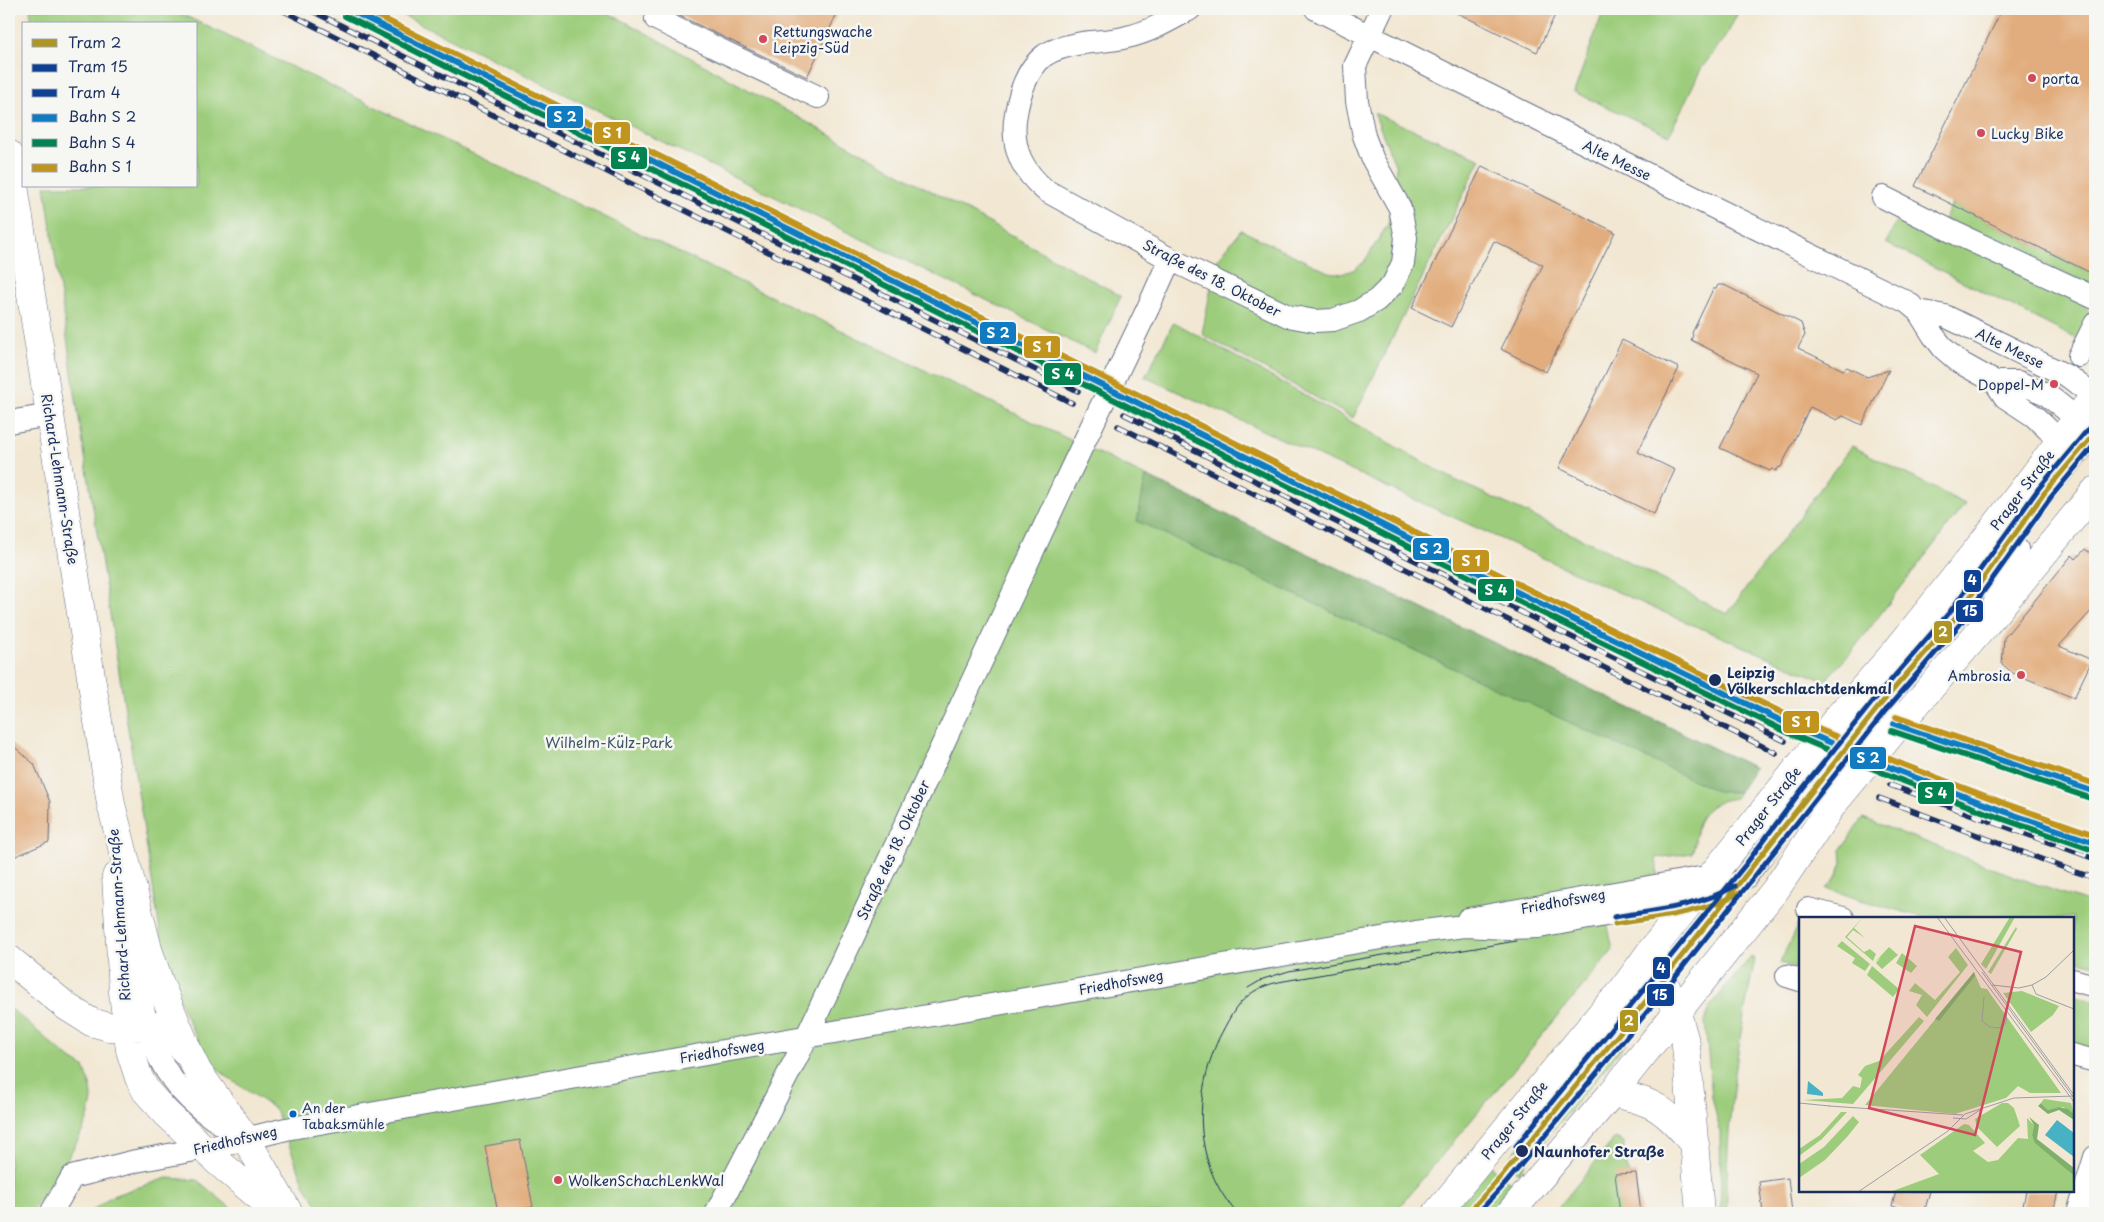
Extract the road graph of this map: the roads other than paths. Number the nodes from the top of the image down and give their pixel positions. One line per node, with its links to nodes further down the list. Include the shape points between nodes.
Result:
1 (1190, 9): 9 (street, Straße des 18. Oktober, via 1127,38 1080,43 1046,55 1030,73 1018,101 1014,128 1020,159 1031,177 1045,190)
2 (1316, 9): 5 (street, Alte Messe)
3 (1382, 9): 5 (street, Straße des 18. Oktober)
4 (656, 20): 6 (street)
5 (1368, 36): 9 (street, Straße des 18. Oktober, via 1355,66 1357,102 1364,136 1373,160 1400,208 1406,238 1404,263 1393,284 1377,300 1359,311 1333,320 1315,321 1288,316); 11 (street, Alte Messe, via 1907,302)
6 (818, 97)
7 (9, 154): 16 (main road, Richard-Lehmann-Straße)
8 (1883, 196): 10 (street)
9 (1170, 259): 39 (street, Straße des 18. Oktober, bridge)
10 (2095, 298)
11 (1918, 311): 14 (street, Alte Messe, via 1944,350); 15 (street, Alte Messe, via 1945,316 2069,377)
12 (2095, 324): 13 (street)
13 (2079, 356)
14 (1995, 382): 18 (street, Alte Messe, via 2018,382 2046,394); 19 (street, Alte Messe, via 2005,397 2034,416)
15 (2095, 396): 18 (main road, Prager Straße)
16 (50, 415): 17 (street); 26 (main road, Richard-Lehmann-Straße)
17 (9, 422)
18 (2091, 430): 19 (main road, Prager Straße); 22 (street, via 2045,492)
19 (2060, 440): 24 (main road, Prager Straße, via 1897,650)
20 (2095, 449): 22 (street, via 2054,499)
21 (2095, 491): 22 (main road, Prager Straße)
22 (2020, 552): 23 (main road, Prager Straße); 23 (street); 24 (street, via 1955,618)
23 (1980, 618): 24 (main road, Prager Straße)
24 (1881, 705): 25 (main road, Prager Straße, bridge); 25 (main road, Prager Straße, bridge, via 1839,716)
25 (1811, 794): 27 (main road, Prager Straße); 28 (street, via 1785,846 1745,889 1716,905); 37 (main road, Prager Straße, via 1776,889)
26 (111, 804): 34 (main road, Richard-Lehmann-Straße); 38 (main road, Richard-Lehmann-Straße, via 123,992)
27 (1711, 876): 28 (main road, Prager Straße); 31 (street, Friedhofsweg, via 1485,914)
28 (1687, 906): 31 (street, Friedhofsweg, via 1539,927 1464,926); 31 (street, Friedhofsweg, via 1516,941); 32 (main road, Prager Straße)
29 (1808, 909): 30 (street)
30 (1839, 917)
31 (1416, 932): 39 (street, Friedhofsweg)
32 (1651, 951): 37 (main road); 52 (main road, Prager Straße, via 1620,995)
33 (9, 959): 38 (main road, via 77,1015 98,1025)
34 (155, 970): 38 (main road, Richard-Lehmann-Straße, via 154,997); 41 (main road, Richard-Lehmann-Straße)
35 (2074, 980): 36 (street)
36 (2095, 986)
37 (1676, 1014): 43 (main road, Prager Straße); 45 (main road, via 1686,1045)
38 (140, 1023): 41 (main road, via 168,1033); 44 (street, via 180,1091 210,1117); 46 (main road, Richard-Lehmann-Straße, via 134,1068 146,1091)
39 (807, 1038): 44 (street, Friedhofsweg, via 286,1129); 51 (street, Straße des 18. Oktober)
40 (2074, 1055): 42 (street)
41 (190, 1056): 44 (main road)
42 (2095, 1061)
43 (1612, 1093): 45 (main road, via 1660,1108); 53 (main road, Prager Straße)
44 (246, 1139): 46 (street, Friedhofsweg); 50 (main road)
45 (1694, 1144): 54 (main road)
46 (204, 1148): 48 (street, Friedhofsweg, via 72,1177); 49 (main road)
47 (2095, 1157): 55 (street)
48 (51, 1213)
49 (278, 1213)
50 (289, 1213)
51 (716, 1213)
52 (1436, 1213)
53 (1510, 1213)
54 (1700, 1213)
55 (2078, 1213)

